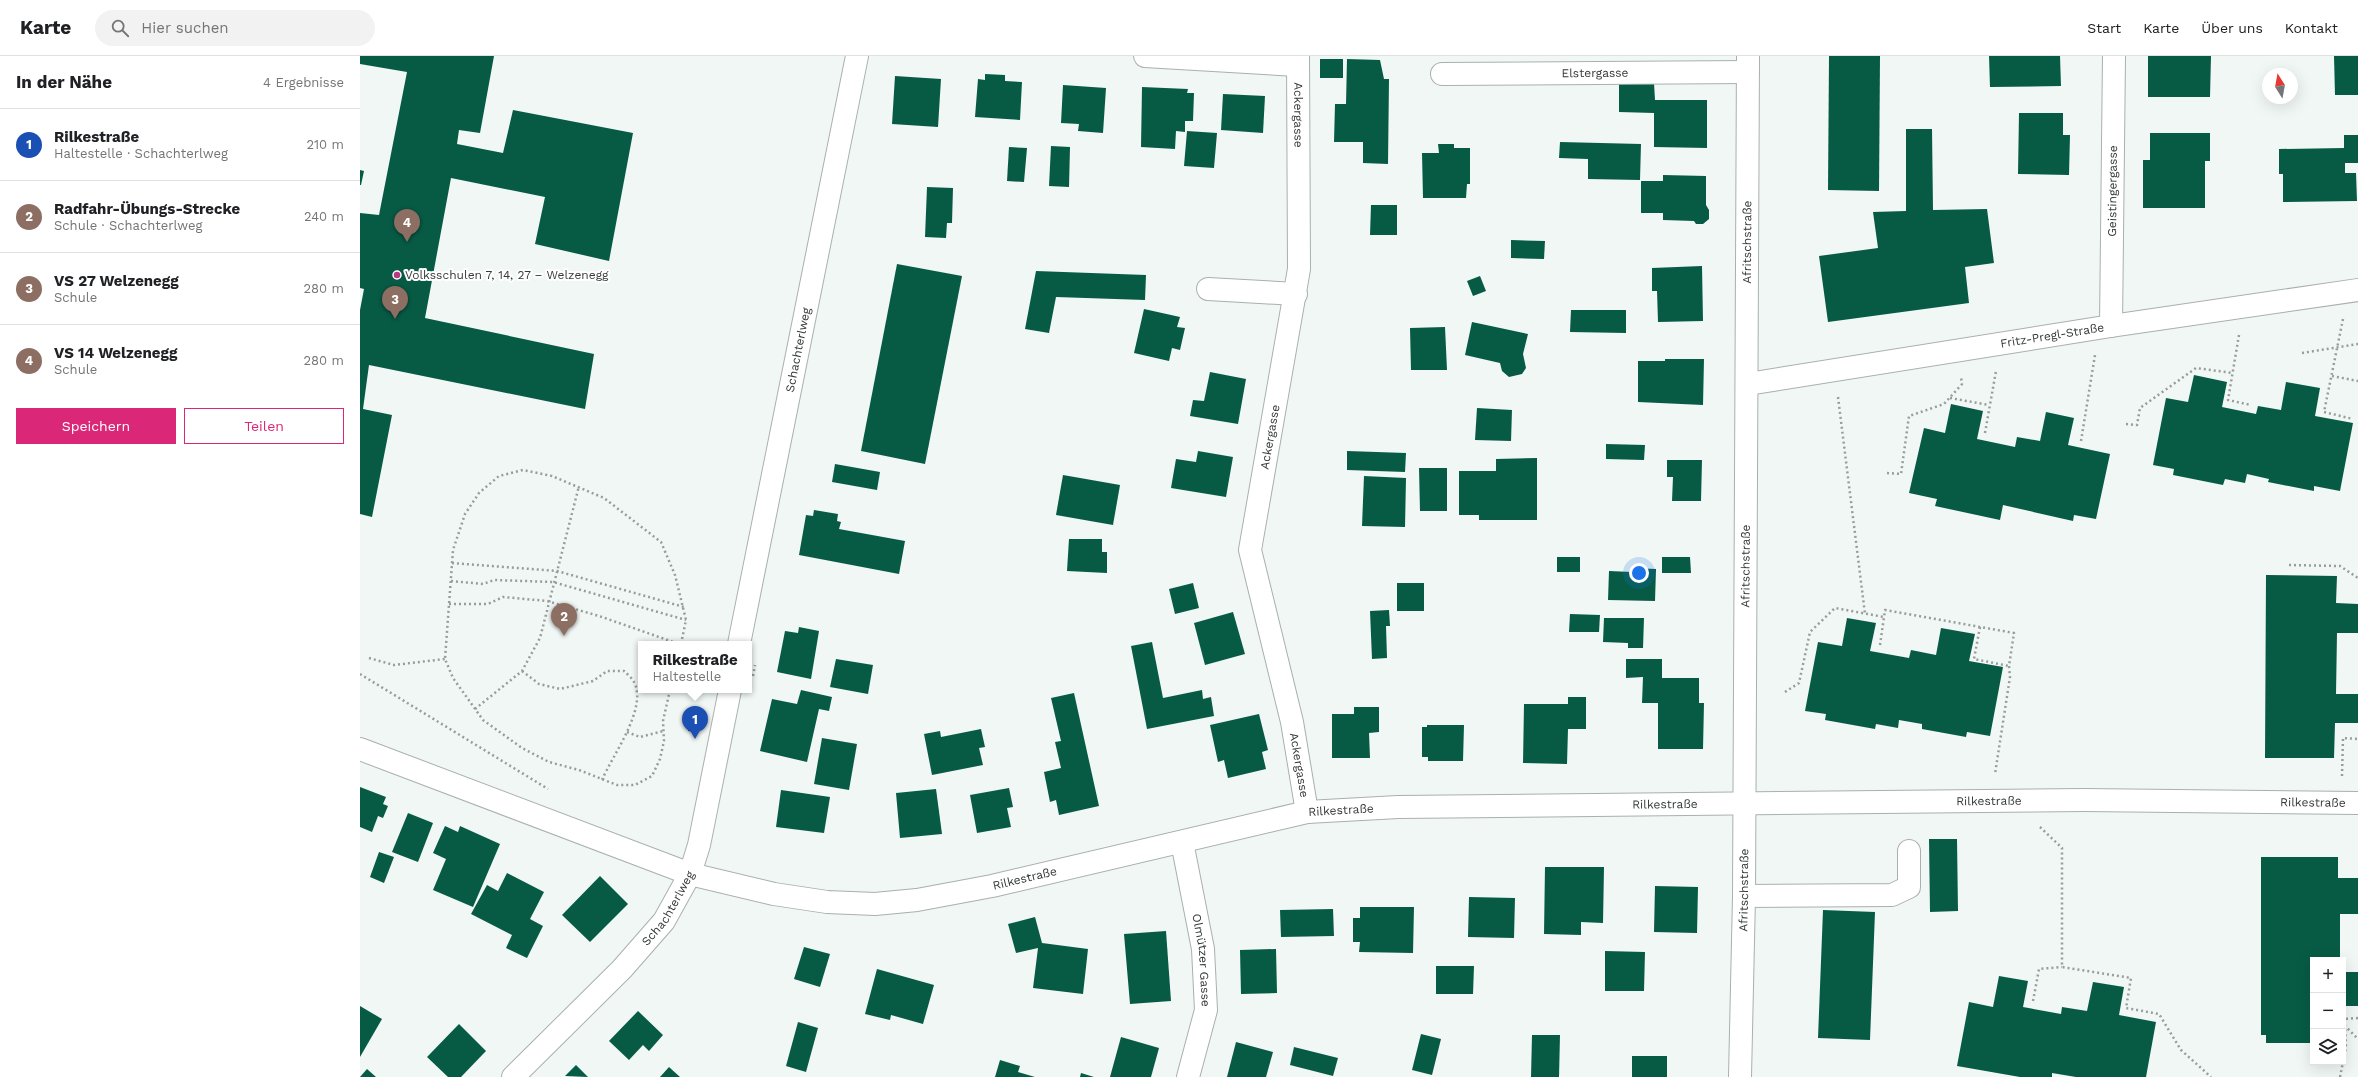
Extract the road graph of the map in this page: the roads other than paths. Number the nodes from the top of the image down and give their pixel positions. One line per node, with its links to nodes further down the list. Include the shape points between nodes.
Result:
1 (857, 56): 12 (street, Schachterlweg)
2 (1145, 56): 4 (street)
3 (2114, 56): 10 (street, Geistingergasse)
4 (1298, 60): 9 (street, Ackergasse, via 1299,269)
5 (1748, 64): 6 (street, Elstergasse); 11 (street, Afritschstraße)
6 (1442, 74)
7 (1208, 289): 9 (street)
8 (2350, 291): 10 (street, Fritz-Pregl-Straße)
9 (1296, 294): 17 (street, Ackergasse, via 1250,550 1292,722)
10 (2101, 327): 11 (street, Fritz-Pregl-Straße)
11 (1748, 384): 16 (street, Afritschstraße)
12 (740, 641)
13 (729, 693): 20 (street, Schachterlweg, via 699,845)
14 (360, 750): 20 (street, Rilkestraße)
15 (2350, 802): 16 (street, Rilkestraße, via 2004,801)
16 (1743, 805): 17 (street, Rilkestraße, via 1398,807); 21 (street, Afritschstraße)
17 (1307, 812): 18 (street, Rilkestraße)
18 (1182, 842): 20 (street, Rilkestraße, via 992,886 917,900 875,904 827,902 774,894); 23 (street, Olmützer Gasse, via 1203,949 1206,1010)
19 (1909, 851): 21 (street, via 1909,887 1892,895)
20 (690, 874): 22 (street, Schachterlweg, via 664,921 622,969)
21 (1744, 896): 24 (street, Afritschstraße)
22 (513, 1077)
23 (1188, 1077)
24 (1740, 1077)

